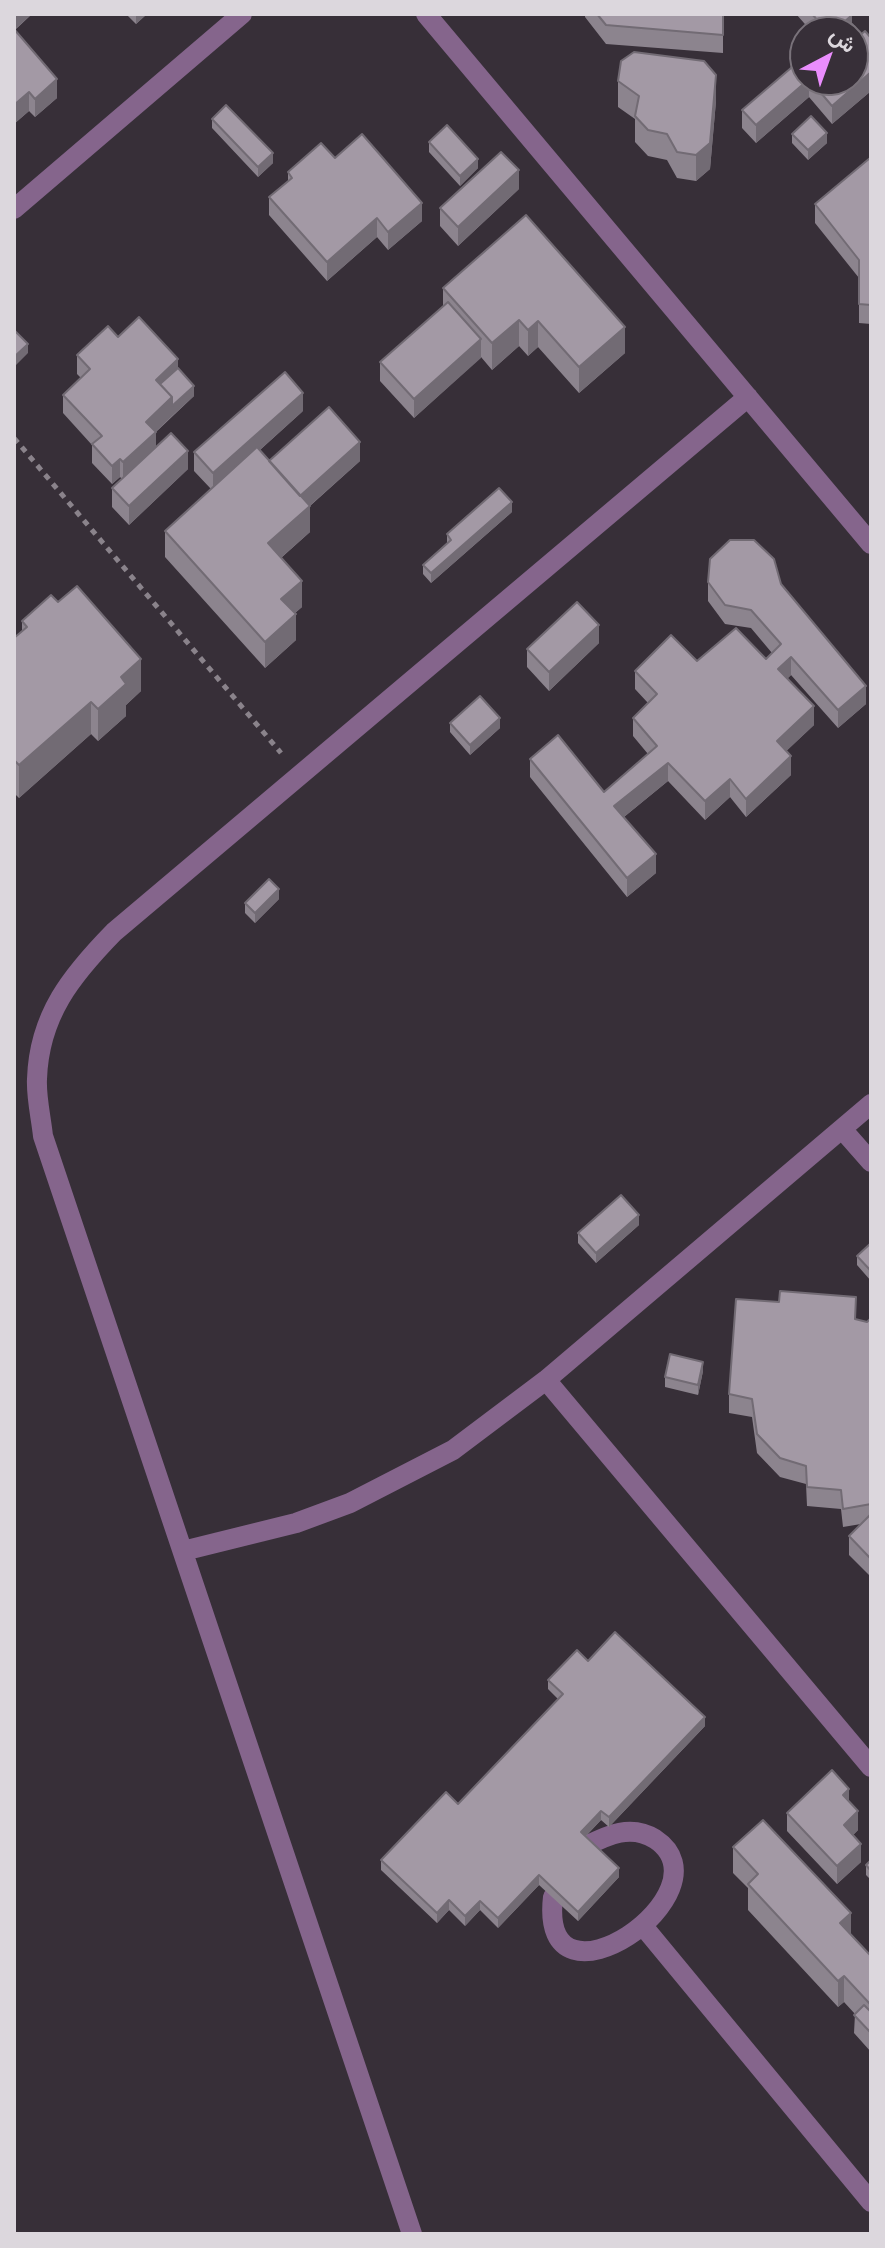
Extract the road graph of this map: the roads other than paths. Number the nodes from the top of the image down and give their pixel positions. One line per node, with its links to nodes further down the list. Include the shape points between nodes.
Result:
1 (242, 14): 3 (street)
2 (426, 14): 4 (street)
3 (14, 209)
4 (748, 397): 5 (street); 10 (street, via 114,932 74,972 48,1023 37,1079 43,1136)
5 (871, 544)
6 (871, 1104): 7 (street)
7 (842, 1129): 8 (street); 9 (street)
8 (871, 1162)
9 (546, 1380): 10 (street, via 453,1450 350,1503 240,1539); 11 (street)
10 (183, 1551): 16 (street)
11 (871, 1767)
12 (586, 1846): 14 (street, via 624,1830 645,1833 664,1845 674,1866 670,1888)
13 (553, 1897): 14 (street, via 553,1930 565,1945 584,1953 625,1940)
14 (643, 1926): 15 (street)
15 (871, 2202)
16 (412, 2234)

